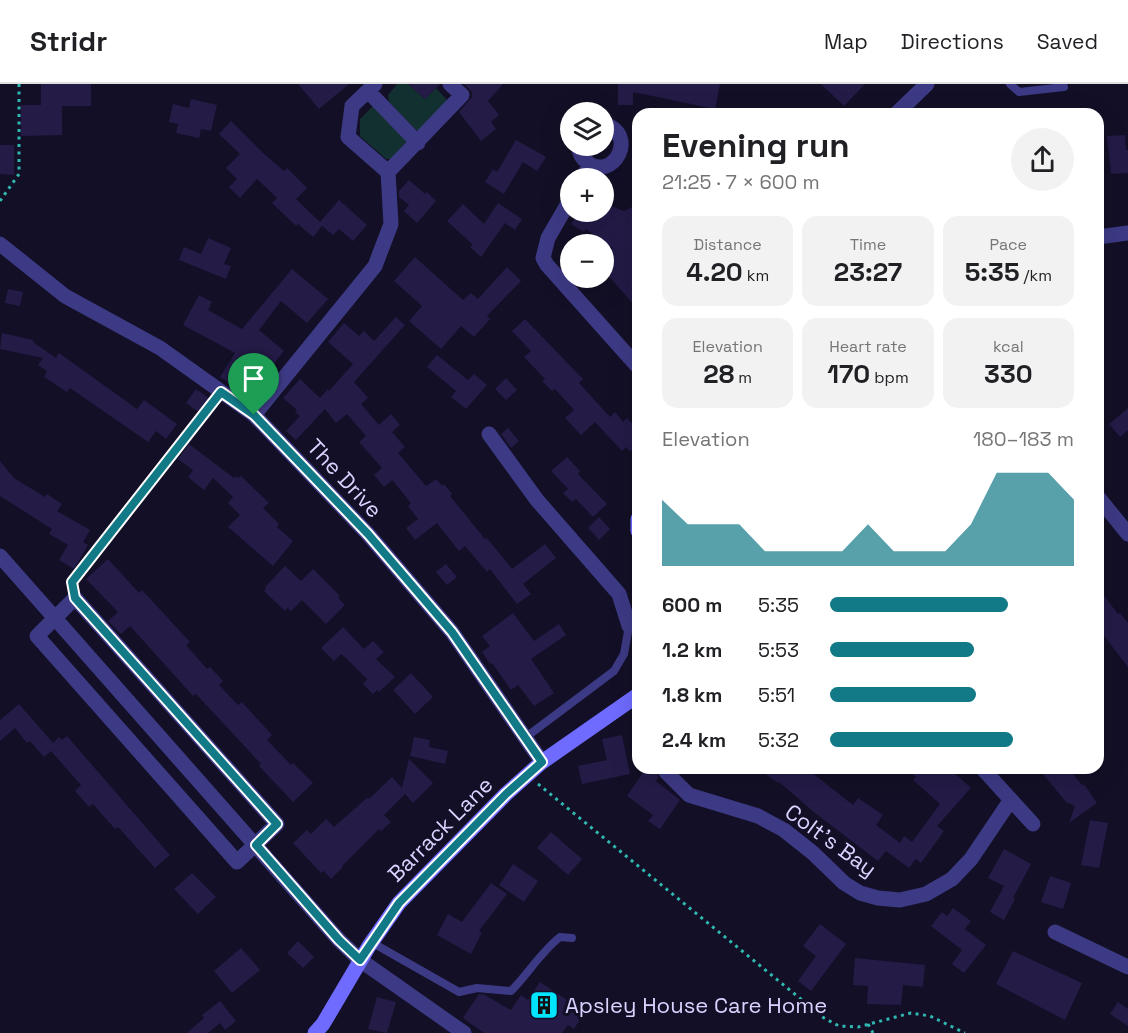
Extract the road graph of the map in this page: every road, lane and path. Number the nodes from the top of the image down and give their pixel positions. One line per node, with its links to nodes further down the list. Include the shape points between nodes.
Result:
1 (19, 84): 14 (path, via 19,174)
2 (450, 84): 9 (street, via 462,95)
3 (927, 84): 7 (street)
4 (1010, 84): 6 (lane, via 1019,92)
5 (372, 87): 9 (street); 13 (street, via 352,106 348,137)
6 (1064, 87)
7 (902, 108)
8 (614, 129): 11 (street, via 621,140 620,154 608,165)
9 (418, 143): 13 (street)
10 (581, 156): 11 (street)
11 (590, 165): 12 (street)
12 (588, 168)
13 (388, 172): 21 (street, via 392,224 375,266)
14 (0, 201)
15 (560, 217): 19 (street, via 548,238 543,258)
16 (1128, 233): 17 (street)
17 (1104, 236)
18 (0, 244): 20 (street, The Drive, via 65,296 160,348)
19 (632, 360)
20 (221, 392): 21 (street, The Drive); 26 (path, via 72,582)
21 (254, 415): 31 (street, The Drive, via 368,534 452,632)
22 (489, 434): 28 (street, via 537,500 619,594)
23 (1104, 504): 24 (street)
24 (1128, 534)
25 (0, 556): 27 (street)
26 (75, 598): 27 (street); 38 (street, via 277,824)
27 (55, 618): 38 (street); 38 (street, via 37,636 44,645 237,862)
28 (632, 622)
29 (632, 627): 31 (lane, via 614,671)
30 (632, 699): 32 (street, Barrack Lane)
31 (526, 737): 32 (street, The Drive)
32 (542, 762): 35 (street, Barrack Lane)
33 (668, 774): 36 (street, Colt's Bay, via 689,795 758,816 784,830 860,893 900,900 926,894 952,879 971,859)
34 (987, 774): 36 (street)
35 (527, 776): 41 (street, Barrack Lane, via 399,903); 44 (path, via 824,1018 839,1026)
36 (1010, 801): 37 (street)
37 (1033, 824)
38 (256, 845): 42 (street)
39 (1055, 932): 43 (street)
40 (572, 938): 41 (lane, via 560,938 547,948 511,991 477,988 459,992)
41 (371, 942): 42 (street, Barrack Lane)
42 (360, 960): 45 (street, Barrack Lane); 46 (street)
43 (1128, 967)
44 (868, 1024): 47 (path); 48 (path, via 911,1013 930,1016)
45 (315, 1033)
46 (464, 1033)
47 (873, 1033)
48 (965, 1033)

